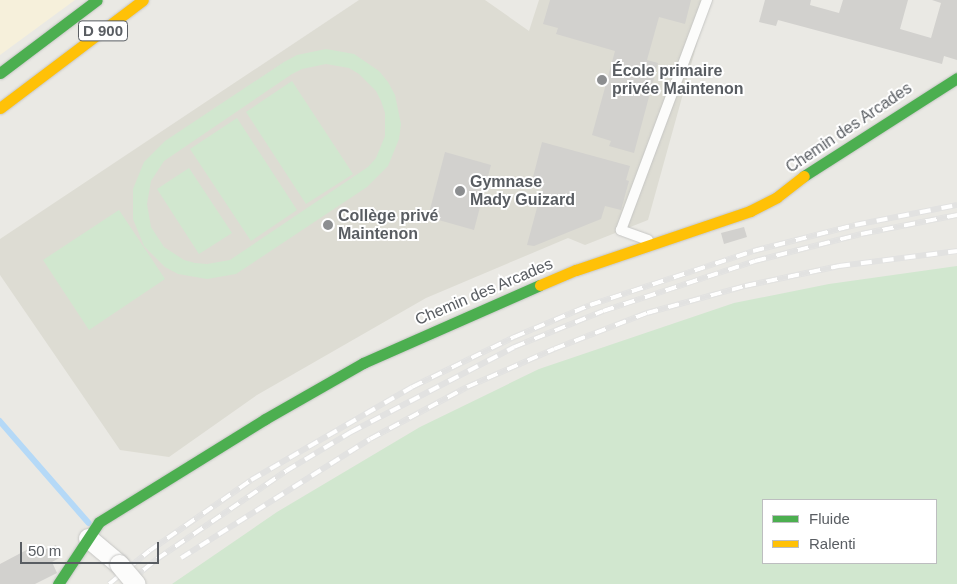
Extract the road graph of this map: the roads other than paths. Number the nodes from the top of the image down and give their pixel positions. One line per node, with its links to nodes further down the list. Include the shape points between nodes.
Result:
1 (97, 0): 4 (street, D 900)
2 (143, 0): 5 (street, D 900)
3 (707, 0): 11 (lane, via 621,230)
4 (55, 32): 6 (street, D 900); 8 (street, D 900)
5 (63, 62): 9 (street, D 900); 10 (street, D 900)
6 (0, 73)
7 (957, 78): 11 (street, Chemin des Arcades, via 818,166 777,197 750,211)
8 (0, 79)
9 (0, 108)
10 (0, 115)
11 (654, 242): 12 (street, Chemin des Arcades, via 576,270 363,363 265,418 99,522)
12 (88, 538): 13 (street, Chemin des Arcades); 14 (street, bridge, via 119,564)
13 (58, 584)
14 (136, 584)

